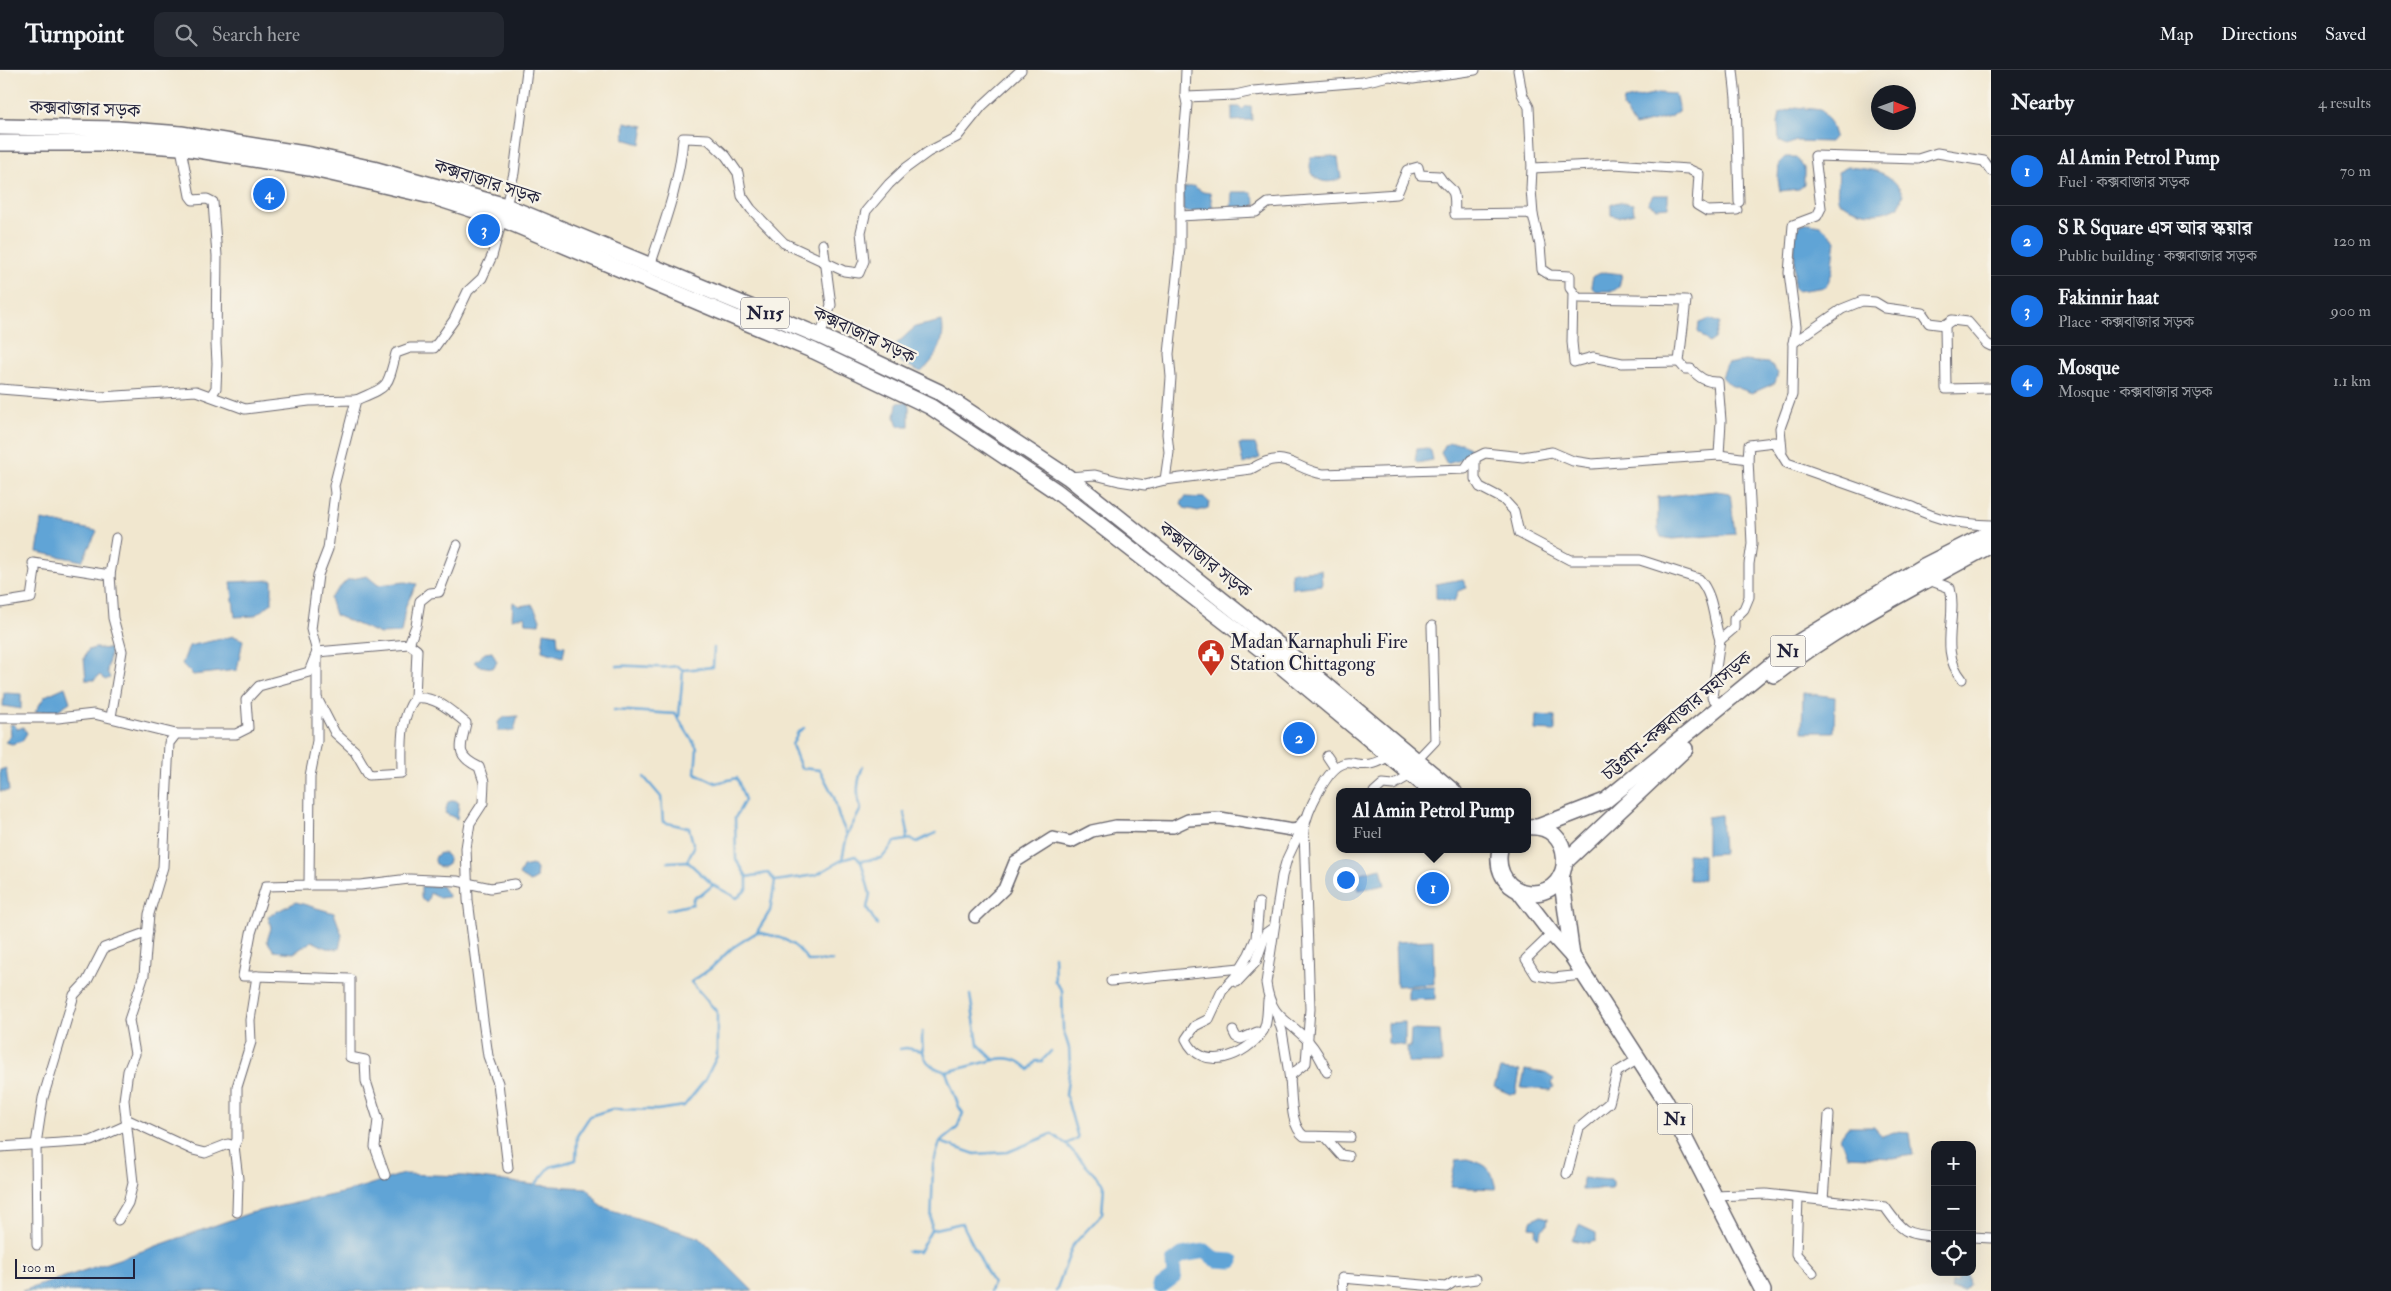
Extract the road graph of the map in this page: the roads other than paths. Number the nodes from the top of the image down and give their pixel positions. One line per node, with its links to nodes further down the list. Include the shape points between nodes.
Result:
1 (527, 70): 13 (street, via 514,173)
2 (1021, 70): 17 (street, via 982,106 957,137 906,168 866,211 862,232 864,261 859,273 844,271)
3 (1186, 70): 7 (street)
4 (1475, 70): 7 (street, via 1413,79 1389,76 1363,82)
5 (1518, 70): 11 (street, via 1522,94 1529,107)
6 (1733, 70): 11 (street, via 1738,206 1707,211 1698,205 1699,174 1688,169 1614,164)
7 (1186, 97): 15 (street)
8 (0, 126): 9 (highway, কক্সবাজার সড়ক / N115, via 118,129)
9 (181, 140): 10 (highway, কক্সবাজার সড়ক / N115); 13 (highway, কক্সবাজার সড়ক / N115, via 311,155 435,185); 27 (street, via 190,196 193,200 212,202 217,256 218,363 216,388)
10 (0, 142)
11 (1532, 168): 14 (street)
12 (1991, 170): 22 (street, via 1984,161 1937,153 1918,159 1814,156 1820,208 1817,216 1793,224 1788,273 1796,327)
13 (504, 213): 18 (highway, কক্সবাজার সড়ক / N115); 28 (street, via 482,278 468,291 454,320 434,348 410,348 396,353 384,387); 55 (highway, কক্সবাজার সড়ক / N115, via 814,351 931,407 1056,491 1262,650)
14 (1533, 215): 15 (street, via 1455,214 1452,190 1443,184 1439,176 1420,175 1418,167 1407,170 1397,194 1268,203 1256,212); 19 (street, via 1542,270 1550,275 1570,276)
15 (1180, 216): 34 (street)
16 (823, 244): 17 (street)
17 (824, 261): 18 (street, via 784,243 751,209 742,196 738,173 708,139 684,138 682,165); 21 (street, via 831,305)
18 (650, 266): 21 (highway, কক্সবাজার সড়ক / N115)
19 (1573, 294): 24 (street, via 1574,362 1593,357 1622,363); 24 (street, via 1578,298 1686,300)
20 (1945, 325): 22 (street, via 1929,323 1922,313 1862,301 1842,309); 23 (street, via 1952,320 1968,322); 25 (street, via 1946,389)
21 (820, 336): 33 (highway, কক্সবাজার সড়ক / N115, via 939,392)
22 (1793, 343): 32 (street, via 1792,395 1780,428 1780,447)
23 (1991, 346)
24 (1679, 362): 29 (street, via 1697,376 1718,382)
25 (1991, 388)
26 (0, 389): 27 (street, via 102,397 174,390 196,391)
27 (211, 396): 28 (street, via 245,409 309,401)
28 (356, 400): 46 (street, via 334,486 328,549 318,575 311,629)
29 (1719, 455): 30 (street, via 1592,464 1573,461 1552,452 1523,457 1485,453); 31 (street)
30 (1475, 458): 34 (street, via 1465,469 1358,474 1310,472 1286,459 1262,462 1251,469); 44 (street, via 1475,479 1480,487 1503,500 1514,511 1519,533 1570,560 1640,560 1700,579 1710,598)
31 (1748, 459): 32 (street, via 1749,445 1774,442); 44 (street, via 1752,544 1749,597 1744,609 1734,618 1734,628)
32 (1787, 463): 35 (street, via 1932,517 1956,524)
33 (1068, 477): 34 (street, via 1095,475 1119,482 1145,484); 56 (highway, কক্সবাজার সড়ক / N115, via 1270,638)
34 (1165, 480)
35 (1991, 526)
36 (1991, 532): 50 (highway, চট্টগ্রাম-কক্সবাজার মহাসড়ক / N1, via 1848,610 1799,642)
37 (116, 538): 40 (street)
38 (457, 544): 45 (street, via 439,592 430,593 420,601)
39 (1991, 545): 41 (highway, চট্টগ্রাম-কক্সবাজার মহাসড়ক / N1)
40 (110, 575): 42 (street, via 33,564 31,598); 52 (street, via 113,618 122,651)
41 (1929, 580): 47 (street, via 1950,588 1951,650 1954,669); 66 (highway, চট্টগ্রাম-কক্সবাজার মহাসড়ক / N1, via 1900,592 1794,660 1684,750)
42 (0, 603)
43 (1432, 626): 56 (street, via 1436,741)
44 (1720, 640): 50 (street, via 1712,697)
45 (409, 644): 46 (street); 48 (street, via 417,650)
46 (317, 652): 49 (street); 53 (street, via 310,672 259,686 246,700 248,728 236,734)
47 (1962, 679)
48 (416, 698): 49 (street, via 408,707 402,734 402,773 369,775 355,751 335,733); 67 (street, via 425,697 440,704 466,722 460,753 464,760 479,767 484,782 483,803 470,822 466,848)
49 (318, 700): 69 (street, via 317,742 310,776)
50 (1720, 706): 62 (highway, চট্টগ্রাম-কক্সবাজার মহাসড়ক / N1, via 1605,801)
51 (0, 718): 52 (street, via 94,714)
52 (112, 718): 53 (street)
53 (176, 734): 74 (street, via 169,743 163,866 149,914)
54 (1327, 756): 57 (street)
55 (1389, 756): 56 (highway, কক্সবাজার সড়ক / N115); 57 (street, via 1373,765 1348,762)
56 (1414, 767): 58 (street, via 1393,785 1383,784); 59 (highway, কক্সবাজার সড়ক / N115); 60 (highway, কক্সবাজার সড়ক / N115)
57 (1334, 768): 61 (street)
58 (1378, 788)
59 (1430, 788)
60 (1448, 788)
61 (1305, 820): 72 (street, via 1298,829 1292,830 1220,818 1188,820 1173,827 1116,826 1092,831 1071,842 1053,838 1015,862 1004,889); 73 (street, via 1284,867); 86 (street)
62 (1532, 827): 66 (highway, via 1546,829 1558,839 1564,854)
63 (1492, 853): 65 (highway)
64 (1500, 853): 65 (highway)
65 (1499, 865): 70 (highway, via 1508,883)
66 (1563, 868): 70 (highway, চট্টগ্রাম-কক্সবাজার মহাসড়ক, via 1551,887 1544,891); 76 (highway, N1)
67 (467, 883): 68 (street, via 491,888); 69 (street, via 409,878 360,885); 98 (street, via 488,1056 498,1083)
68 (515, 884)
69 (309, 885): 79 (street, via 266,886 251,932 243,976)
70 (1520, 891): 75 (highway, N1)
71 (1259, 903): 77 (street, via 1256,938)
72 (975, 917)
73 (1273, 928): 81 (street, via 1266,983); 83 (street, via 1266,932 1256,962)
74 (148, 932): 91 (street, via 144,975 129,1020 135,1054 128,1071 124,1100); 94 (street, via 104,948 87,981 74,995 43,1098)
75 (1552, 934): 76 (highway, N1); 78 (street, via 1526,959 1536,975 1553,978)
76 (1572, 956): 78 (highway, N1)
77 (1240, 968): 80 (street); 83 (street, via 1222,990)
78 (1583, 975): 87 (highway, N1)
79 (257, 976): 95 (street, via 250,1020 251,1042 237,1087 238,1140); 100 (street, via 350,979 350,1057 365,1060 366,1081 378,1119 375,1147)
80 (1111, 981)
81 (1268, 1000): 82 (street); 84 (street)
82 (1275, 1012): 86 (street); 89 (street, via 1282,1031)
83 (1212, 1013): 84 (street, via 1209,1019 1195,1026 1186,1039 1191,1050 1201,1058 1214,1059 1241,1052)
84 (1264, 1028): 85 (street, via 1242,1039)
85 (1233, 1031)
86 (1308, 1041): 88 (street); 89 (street, via 1306,1063 1291,1075)
87 (1640, 1058): 99 (street, via 1617,1072 1609,1103 1580,1125); 101 (highway, N1)
88 (1327, 1072)
89 (1290, 1080): 92 (street, via 1299,1133)
90 (1829, 1115): 103 (street)
91 (127, 1122): 94 (street, via 91,1141); 95 (street, via 205,1153 228,1144); 105 (street, via 133,1183 128,1203)
92 (1325, 1137): 93 (street); 97 (street, via 1341,1155)
93 (1350, 1137)
94 (36, 1144): 96 (street); 109 (street)
95 (234, 1146): 104 (street)
96 (0, 1147)
97 (1348, 1156)
98 (508, 1168)
99 (1567, 1174)
100 (385, 1175)
101 (1714, 1196): 102 (street, via 1766,1194); 113 (highway, N1)
102 (1798, 1198): 103 (street); 110 (street, via 1796,1254)
103 (1823, 1200): 106 (street, via 1885,1207 1899,1227 1912,1235)
104 (237, 1212)
105 (118, 1220)
106 (1931, 1236)
107 (1976, 1237): 108 (street)
108 (1991, 1238)
109 (37, 1245)
110 (1813, 1273)
111 (1476, 1279): 112 (street, via 1454,1282 1446,1287 1342,1278)
112 (1343, 1291)
113 (1763, 1291)

